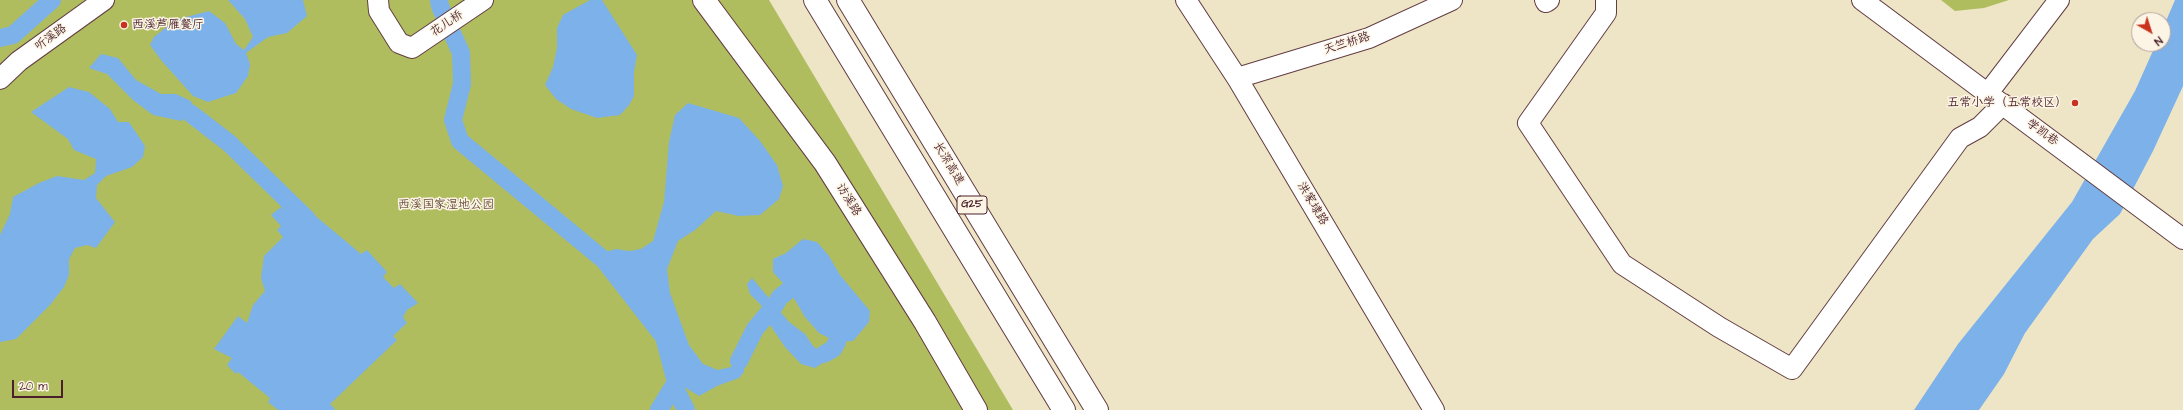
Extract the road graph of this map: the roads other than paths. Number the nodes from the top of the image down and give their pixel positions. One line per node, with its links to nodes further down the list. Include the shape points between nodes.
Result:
1 (104, 0): 15 (street, 听溪路, via 19,61)
2 (378, 0): 3 (street, 花儿桥, via 379,11 399,43 412,48)
3 (483, 0)
4 (815, 0): 19 (main road, G25)
5 (848, 0): 20 (main road, 长深高速 / G25)
6 (1186, 0): 14 (street, 洪家埭路)
7 (1452, 0): 14 (street, 天竺桥路, via 1369,38)
8 (1545, 0): 9 (street)
9 (1549, 0)
10 (1606, 0): 16 (street, via 1606,13 1528,123 1622,264 1719,327 1792,370 1960,138 1980,127)
11 (1862, 0): 16 (street, 学凯巷)
12 (2059, 0): 16 (street)
13 (708, 2): 18 (main road, 访溪路, via 825,163 925,322)
14 (1237, 78): 21 (street, 洪家埭路)
15 (0, 79)
16 (1996, 99): 17 (street, 学凯巷)
17 (2183, 239)
18 (976, 410)
19 (1064, 410)
20 (1097, 410)
21 (1434, 410)

